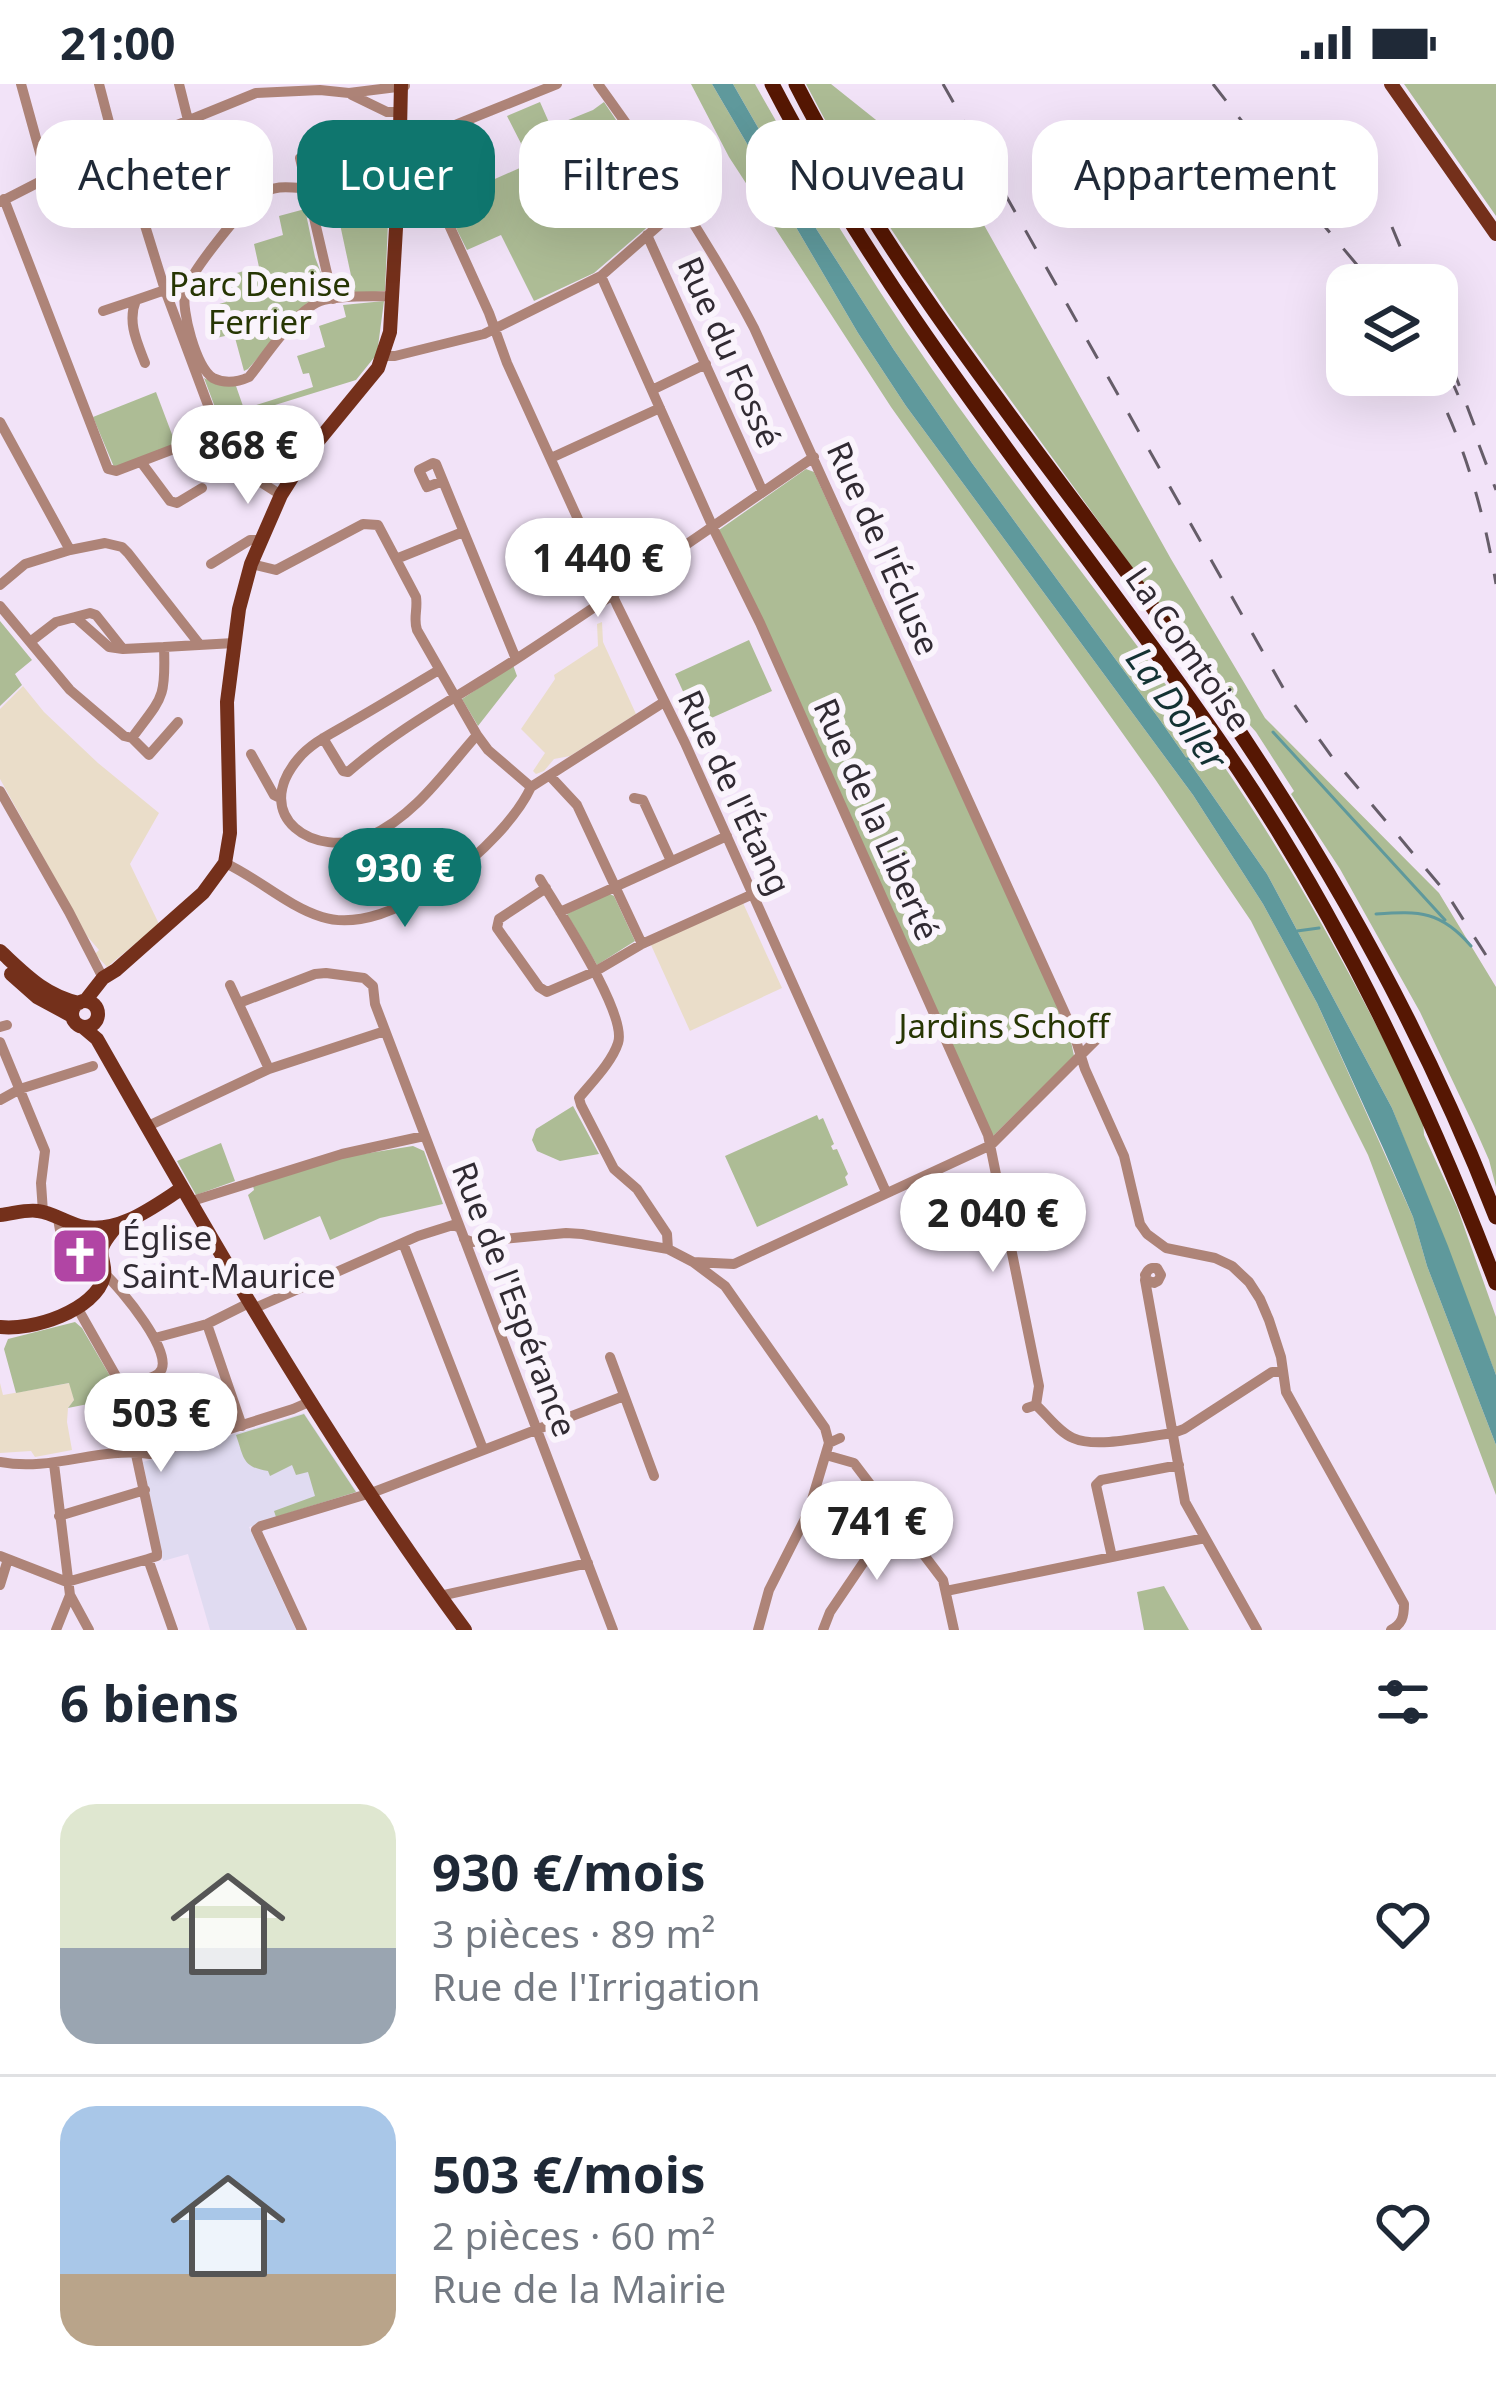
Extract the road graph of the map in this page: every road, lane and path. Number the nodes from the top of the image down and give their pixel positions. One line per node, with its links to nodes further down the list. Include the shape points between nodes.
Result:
1 (21, 84): 18 (street)
2 (99, 84): 12 (street)
3 (178, 84): 13 (street)
4 (557, 84): 16 (street)
5 (598, 84): 17 (street, Rue de l'Écluse)
6 (772, 84): 120 (highway, La Comtoise, via 911,316 1193,705 1305,875 1406,1066)
7 (796, 84): 108 (highway, La Comtoise, via 928,303 1202,677 1328,868 1410,1020)
8 (1391, 84): 28 (main road)
9 (403, 86): 11 (street); 15 (main road)
10 (255, 88): 11 (street); 13 (street)
11 (349, 93): 14 (street)
12 (110, 120)
13 (188, 120)
14 (394, 120)
15 (401, 120)
16 (468, 120)
17 (623, 120)
18 (36, 138)
19 (36, 184): 21 (street)
20 (297, 187): 33 (street, via 273,187 247,207 190,278 184,315 206,370 239,382 303,312)
21 (2, 201): 46 (street, via 108,469)
22 (144, 228): 31 (street)
23 (315, 228): 33 (street)
24 (396, 228): 32 (main road)
25 (450, 228): 36 (street, Rue de l'Étang)
26 (654, 228): 29 (street)
27 (697, 228): 44 (street, Rue de l'Écluse)
28 (1495, 231)
29 (646, 235): 30 (street); 39 (street, Rue du Fossé)
30 (601, 276): 36 (street); 40 (street, Rue de la Liberté)
31 (165, 290): 34 (street); 43 (street)
32 (393, 296): 33 (street); 37 (main road)
33 (333, 299)
34 (136, 300): 35 (street); 38 (street, via 132,330)
35 (103, 311)
36 (495, 328): 37 (street); 45 (street, Rue de l'Étang)
37 (384, 356): 50 (main road)
38 (145, 363)
39 (706, 364): 40 (street); 49 (street, Rue du Fossé)
40 (652, 390): 41 (street, Rue de la Liberté)
41 (660, 408): 45 (street); 51 (street, Rue de la Liberté)
42 (0, 422): 54 (street)
43 (218, 432): 46 (street); 50 (street, via 251,476)
44 (814, 457): 49 (street); 96 (street, Rue de l'Écluse)
45 (551, 458): 59 (street, Rue de l'Étang)
46 (141, 462): 48 (street, via 170,501)
47 (443, 482): 52 (street)
48 (202, 488)
49 (763, 492): 51 (street)
50 (281, 495): 53 (main road)
51 (712, 527): 59 (street); 103 (street, Rue de la Liberté)
52 (463, 532): 55 (street); 65 (street)
53 (260, 540): 56 (street); 57 (main road)
54 (70, 550): 58 (street, via 25,564); 63 (street, via 122,547)
55 (396, 559): 57 (street, via 371,523 276,570); 66 (street, via 416,597 417,630)
56 (211, 564)
57 (251, 564): 62 (main road)
58 (0, 585)
59 (612, 595): 65 (street); 68 (street, Rue de l'Étang)
60 (0, 606): 61 (street)
61 (30, 642): 64 (street, via 56,622 90,613 123,649); 71 (street, via 70,690)
62 (234, 644): 63 (street); 81 (main road)
63 (200, 645): 64 (street)
64 (164, 647): 71 (street, via 164,692)
65 (516, 659): 67 (street)
66 (440, 670): 67 (street); 72 (street)
67 (454, 697): 70 (street); 72 (street, via 348,772)
68 (664, 702): 74 (street); 79 (street, Rue de l'Étang)
69 (178, 722): 71 (street, via 149,755)
70 (477, 735): 75 (street); 77 (street, via 404,815 364,838 302,834 285,818)
71 (132, 738)
72 (323, 738): 77 (street, via 290,769)
73 (250, 754): 77 (street)
74 (550, 776): 75 (street); 82 (street, via 577,805)
75 (531, 787): 81 (street, via 455,873 410,904 363,919 323,917)
76 (0, 791): 89 (street)
77 (280, 798)
78 (634, 798): 80 (street, via 643,800)
79 (727, 836): 80 (street); 83 (street, Rue de l'Étang)
80 (671, 861): 82 (street)
81 (225, 863): 89 (main road, via 203,893)
82 (614, 886): 84 (street); 85 (street)
83 (753, 894): 85 (street); 104 (street, Rue de l'Étang)
84 (560, 912): 88 (street); 88 (street, via 543,884 499,919 498,932 543,991)
85 (642, 944): 88 (street)
86 (0, 951): 92 (main road, via 39,987)
87 (0, 961): 92 (main road, via 24,987)
88 (596, 971): 114 (street, via 620,1040 579,1098 614,1168 667,1234)
89 (110, 974): 92 (main road)
90 (230, 985): 91 (street)
91 (238, 1003): 93 (street, Rue de l'Espérance, via 315,974 364,978); 98 (street)
92 (85, 1013): 101 (main road)
93 (385, 1031): 98 (street); 102 (street, Rue de l'Espérance)
94 (1098, 1038): 96 (street)
95 (0, 1042): 99 (street)
96 (1081, 1055): 103 (street); 128 (street, Rue de l'Écluse, via 1124,1156 1140,1224 1166,1248 1215,1258 1249,1282)
97 (93, 1066): 99 (street)
98 (269, 1069): 101 (street)
99 (20, 1089): 100 (street); 107 (street, via 45,1151 41,1183)
100 (0, 1100)
101 (146, 1127): 105 (main road)
102 (424, 1136): 105 (street); 111 (street, Rue de l'Espérance)
103 (991, 1145): 104 (street); 134 (street, Rue de la Liberté, via 1039,1386 1032,1406 1081,1441)
104 (886, 1192): 117 (street)
105 (185, 1196): 109 (main road); 122 (main road)
106 (0, 1215): 107 (main road)
107 (51, 1215): 110 (main road); 115 (street)
108 (1495, 1215)
109 (118, 1224): 110 (main road); 113 (main road)
110 (94, 1228): 113 (street)
111 (462, 1234): 112 (street, via 453,1225); 114 (street, via 472,1242 566,1233); 133 (street, Rue de l'Espérance)
112 (403, 1243): 122 (street); 136 (street)
113 (102, 1248): 118 (main road)
114 (668, 1249): 116 (street)
115 (64, 1253)
116 (693, 1262): 117 (street); 121 (street)
117 (734, 1264): 121 (street)
118 (105, 1274): 123 (main road); 126 (street)
119 (1145, 1275): 134 (street)
120 (1496, 1283)
121 (729, 1292): 135 (street)
122 (251, 1306): 124 (street); 131 (main road)
123 (78, 1309): 125 (main road); 129 (street)
124 (207, 1324): 126 (street); 132 (street)
125 (0, 1327)
126 (154, 1338): 129 (street, via 164,1368)
127 (610, 1357): 130 (street)
128 (1282, 1372): 134 (street); 165 (street, Rue de l'Écluse, via 1404,1604)
129 (122, 1385): 137 (street)
130 (624, 1396): 133 (street); 141 (street)
131 (309, 1402): 132 (street); 143 (main road)
132 (242, 1426): 137 (street)
133 (536, 1429): 136 (street); 150 (street, Rue de l'Espérance)
134 (1173, 1433): 140 (street)
135 (832, 1446): 145 (street); 161 (street)
136 (483, 1449): 143 (street)
137 (137, 1452): 139 (street); 142 (street)
138 (0, 1462): 139 (street)
139 (54, 1464): 144 (street)
140 (1179, 1465): 146 (street, via 1185,1502); 147 (street, via 1096,1485)
141 (654, 1476)
142 (146, 1490): 144 (street); 149 (street, via 157,1552)
143 (368, 1492): 154 (main road); 158 (street, via 256,1530)
144 (58, 1516): 152 (street)
145 (895, 1516): 153 (street); 162 (street)
146 (1205, 1538): 147 (street); 164 (street)
147 (1112, 1557): 153 (street)
148 (4, 1558): 151 (street); 152 (street)
149 (148, 1559): 152 (street); 157 (street)
150 (587, 1563): 154 (street); 160 (street, Rue de l'Espérance)
151 (0, 1585)
152 (68, 1588): 155 (street); 156 (street)
153 (946, 1591): 163 (street)
154 (440, 1596): 159 (main road)
155 (56, 1630)
156 (89, 1630)
157 (173, 1630)
158 (302, 1630)
159 (465, 1630)
160 (613, 1630)
161 (758, 1630)
162 (823, 1630)
163 (954, 1630)
164 (1257, 1630)
165 (1391, 1630)

